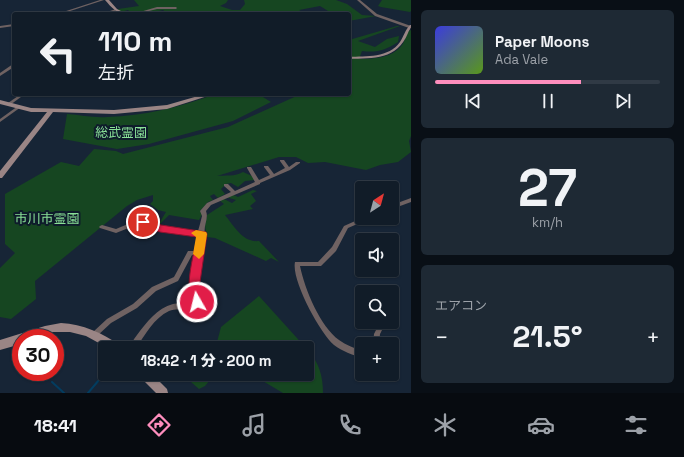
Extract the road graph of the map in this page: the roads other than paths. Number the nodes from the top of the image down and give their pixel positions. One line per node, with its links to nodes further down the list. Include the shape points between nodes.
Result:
1 (103, 0): 5 (street)
2 (107, 0): 6 (street)
3 (358, 0): 10 (street, via 376,15)
4 (176, 8): 7 (street, via 157,8)
5 (64, 12)
6 (121, 12)
7 (142, 12)
8 (12, 25): 9 (street)
9 (0, 27)
10 (411, 27): 11 (street, via 406,31 401,44 388,54)
11 (351, 58)
12 (12, 66): 13 (street)
13 (0, 75)
14 (21, 96): 17 (street)
15 (204, 96): 19 (street, via 167,107 123,112)
16 (0, 102): 17 (street)
17 (9, 104): 18 (street)
18 (18, 107): 19 (street); 20 (street)
19 (51, 111): 26 (street)
20 (0, 121)
21 (282, 161): 25 (street)
22 (298, 164): 25 (street)
23 (266, 167): 27 (street)
24 (248, 168): 28 (street)
25 (288, 169): 27 (street)
26 (0, 176)
27 (273, 176): 28 (street)
28 (258, 183): 30 (street)
29 (226, 185): 30 (street)
30 (234, 193): 35 (street, via 209,204 203,210 205,216 201,226)
31 (411, 200): 32 (street)
32 (399, 204)
33 (355, 223): 43 (street, via 346,227 334,249 319,264 297,264 308,302 319,319 335,342)
34 (102, 227): 35 (street, via 116,231 143,222 160,228)
35 (202, 234): 36 (street)
36 (198, 254): 38 (street, via 190,253 176,279 154,289); 41 (street, via 194,289 197,302 190,307 172,306 165,309)
37 (49, 329): 38 (street, via 65,328)
38 (95, 334): 40 (street)
39 (12, 341): 42 (street)
40 (106, 341)
41 (137, 341)
42 (0, 345)
43 (355, 352)
44 (152, 381): 45 (street)
45 (163, 393)

